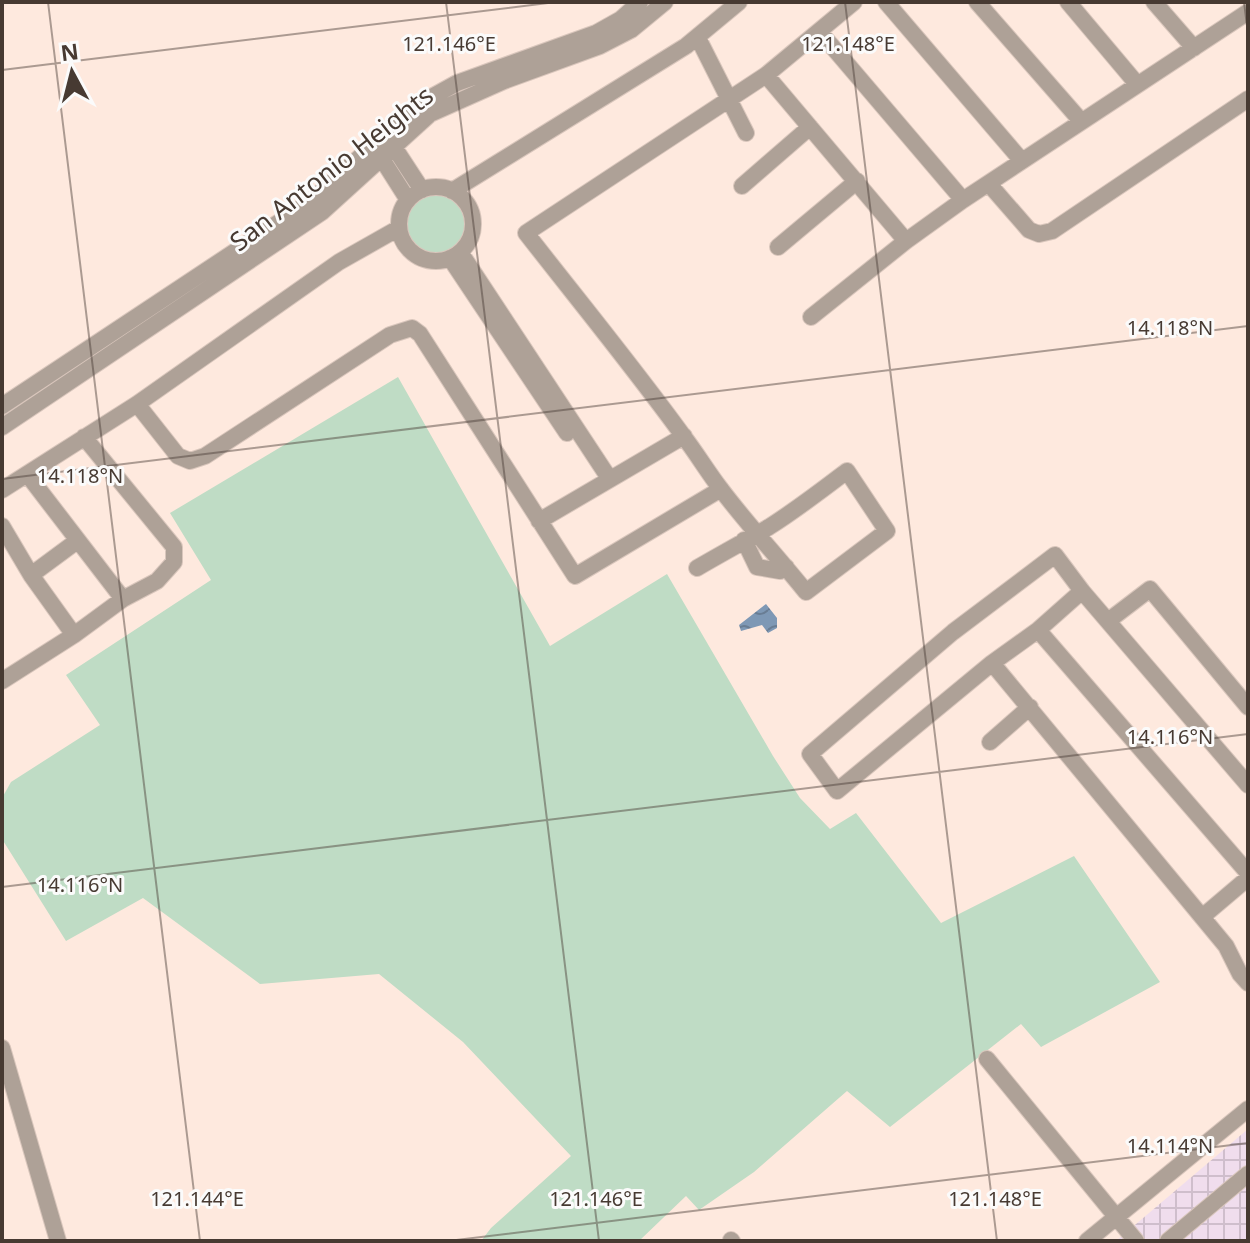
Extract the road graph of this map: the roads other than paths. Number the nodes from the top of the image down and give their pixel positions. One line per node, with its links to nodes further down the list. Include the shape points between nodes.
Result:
1 (640, 2): 21 (street, San Antonio Heights, via 596,33 457,83 419,104)
2 (665, 2): 21 (street, San Antonio Heights, via 631,30 600,46 430,114)
3 (739, 2): 12 (street)
4 (854, 2): 11 (street)
5 (886, 2): 22 (street)
6 (978, 2): 18 (street)
7 (1068, 2): 15 (street)
8 (1154, 2): 13 (street)
9 (1239, 2): 10 (street)
10 (1248, 12): 13 (street)
11 (819, 31): 14 (street); 29 (street)
12 (698, 38): 16 (street); 27 (street)
13 (1194, 48): 15 (street)
14 (766, 75): 16 (street); 19 (street)
15 (1137, 84): 18 (street)
16 (730, 97): 20 (street); 38 (street, via 526,233)
17 (1248, 99): 24 (street, via 1052,231 1029,230)
18 (1081, 121): 22 (street)
19 (810, 127): 23 (street); 25 (street)
20 (746, 133)
21 (384, 146): 26 (street); 28 (street); 36 (street, San Antonio Heights, via 299,209); 37 (street, San Antonio Heights, via 322,212)
22 (1022, 161): 24 (street)
23 (857, 181): 31 (street); 32 (street)
24 (989, 184): 29 (street)
25 (742, 186)
26 (422, 190): 27 (street); 28 (street)
27 (452, 191): 33 (street, via 472,219 472,231)
28 (408, 200): 30 (street)
29 (963, 200): 31 (street)
30 (399, 228): 33 (street, via 417,256 439,261); 35 (street, via 339,262)
31 (906, 241): 34 (street)
32 (778, 247)
33 (455, 255): 41 (street)
34 (811, 317)
35 (137, 404): 39 (street); 44 (street, via 178,456 190,461 390,335 412,328)
36 (2, 406)
37 (2, 427)
38 (684, 436): 41 (street); 42 (street)
39 (84, 437): 40 (street); 51 (street, via 174,547 174,562 157,581)
40 (27, 474): 43 (street); 47 (street)
41 (605, 481): 44 (street)
42 (721, 489): 44 (street, via 575,576); 46 (street)
43 (2, 490)
44 (539, 521)
45 (2, 526): 49 (street)
46 (751, 537): 46 (street, via 847,471 887,531 806,592); 48 (street)
47 (77, 541): 49 (street); 51 (street)
48 (697, 568)
49 (31, 575): 54 (street)
50 (1082, 591): 52 (street); 53 (street); 55 (street, via 1055,555 953,632 810,754 837,791)
51 (123, 599): 54 (street)
52 (1108, 621): 58 (street, via 1150,589); 60 (street)
53 (1038, 630): 55 (street); 61 (street)
54 (74, 635): 56 (street)
55 (992, 663): 57 (street)
56 (2, 681)
57 (1030, 707): 59 (street); 62 (street)
58 (1248, 707)
59 (990, 742)
60 (1248, 785)
61 (1248, 875): 62 (street)
62 (1202, 917): 63 (street)
63 (1248, 983)
64 (2, 1048): 69 (street)
65 (987, 1059): 68 (street)
66 (1248, 1109): 68 (street)
67 (1248, 1174): 72 (street)
68 (1117, 1216): 70 (street); 71 (street)
69 (58, 1241)
70 (1087, 1241)
71 (1136, 1241)
72 (1168, 1241)

